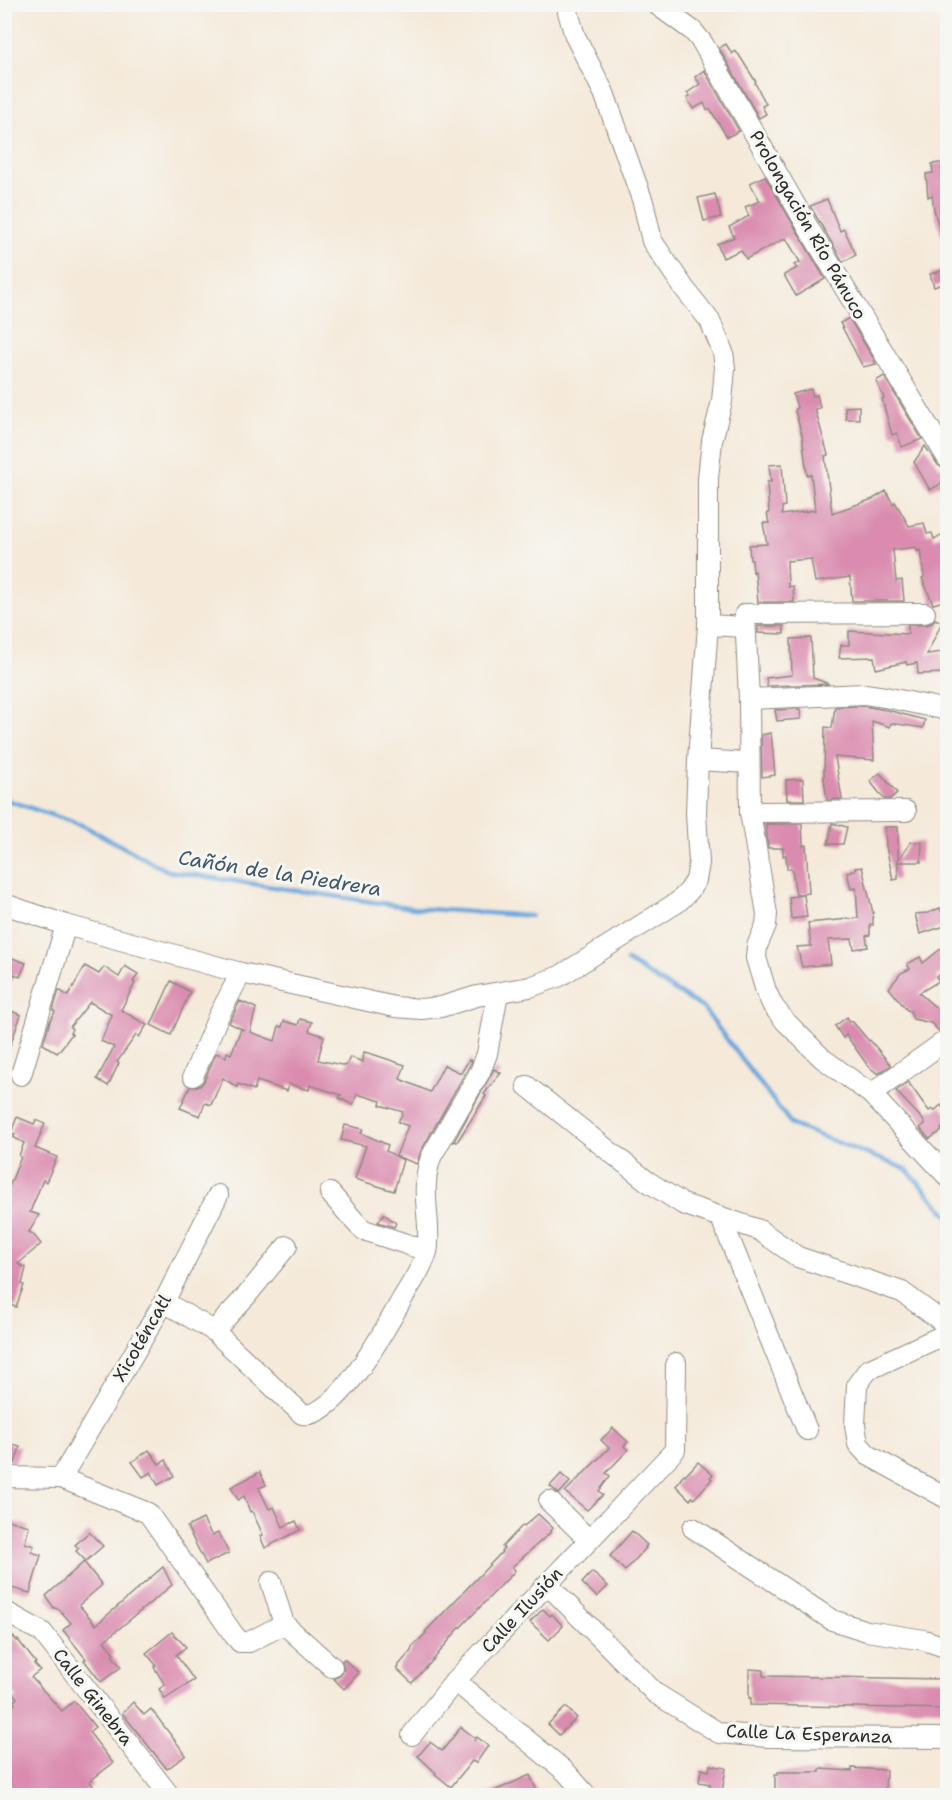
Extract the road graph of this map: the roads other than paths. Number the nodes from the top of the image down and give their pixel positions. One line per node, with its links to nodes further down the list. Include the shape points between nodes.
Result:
1 (570, 4): 5 (street, via 568,12 575,36 604,93 643,202 652,241 710,321 723,352 724,385 708,478)
2 (656, 4): 3 (street, Prolongación Río Pánuco, via 702,42)
3 (948, 459)
4 (925, 613): 6 (street, via 745,614)
5 (708, 625): 6 (street); 9 (street)
6 (745, 627): 7 (street)
7 (750, 699): 8 (street, via 865,694); 10 (street)
8 (942, 709)
9 (698, 760): 10 (street); 16 (street, via 699,864 689,891 678,902 560,976)
10 (748, 763): 12 (street)
11 (906, 811): 12 (street)
12 (750, 812): 21 (street, via 767,914 756,958 772,1006 822,1058)
13 (4, 904): 14 (street)
14 (66, 925): 15 (street); 18 (street)
15 (240, 973): 16 (street, via 394,1007 441,1007); 19 (street)
16 (498, 993): 27 (street, via 480,1072 427,1169)
17 (948, 1039): 21 (street)
18 (21, 1075)
19 (193, 1076)
20 (527, 1086): 25 (street, via 647,1181 683,1204)
21 (871, 1094): 22 (street)
22 (948, 1177)
23 (330, 1193): 27 (street, via 364,1230)
24 (218, 1194): 28 (street, Xicoténcatl)
25 (721, 1218): 29 (street, via 759,1230 798,1257 902,1292); 33 (street)
26 (287, 1246): 30 (street)
27 (427, 1251): 30 (street, via 357,1374 314,1413 302,1413)
28 (164, 1302): 30 (street); 35 (street, Xicoténcatl)
29 (948, 1326)
30 (214, 1331)
31 (948, 1333): 36 (street, via 868,1370 857,1385 855,1425 858,1444 868,1455)
32 (676, 1363): 39 (street, Calle Ilusión, via 675,1450)
33 (807, 1430)
34 (4, 1477): 35 (street)
35 (61, 1478): 43 (street, via 148,1513 240,1642 249,1642)
36 (948, 1499)
37 (549, 1501): 39 (street)
38 (693, 1528): 44 (street, via 832,1620)
39 (589, 1540): 41 (street, Calle Ilusión)
40 (271, 1582): 43 (street)
41 (547, 1584): 46 (street, Calle Ilusión); 48 (street, Calle La Esperanza, via 655,1693 720,1732 768,1737)
42 (4, 1611): 49 (street, Calle Ginebra, via 42,1632)
43 (284, 1624): 45 (street)
44 (948, 1648)
45 (332, 1667)
46 (455, 1681): 47 (street, Calle Ilusión); 50 (street, via 566,1772)
47 (412, 1735)
48 (948, 1738)
49 (170, 1796)
50 (587, 1796)

